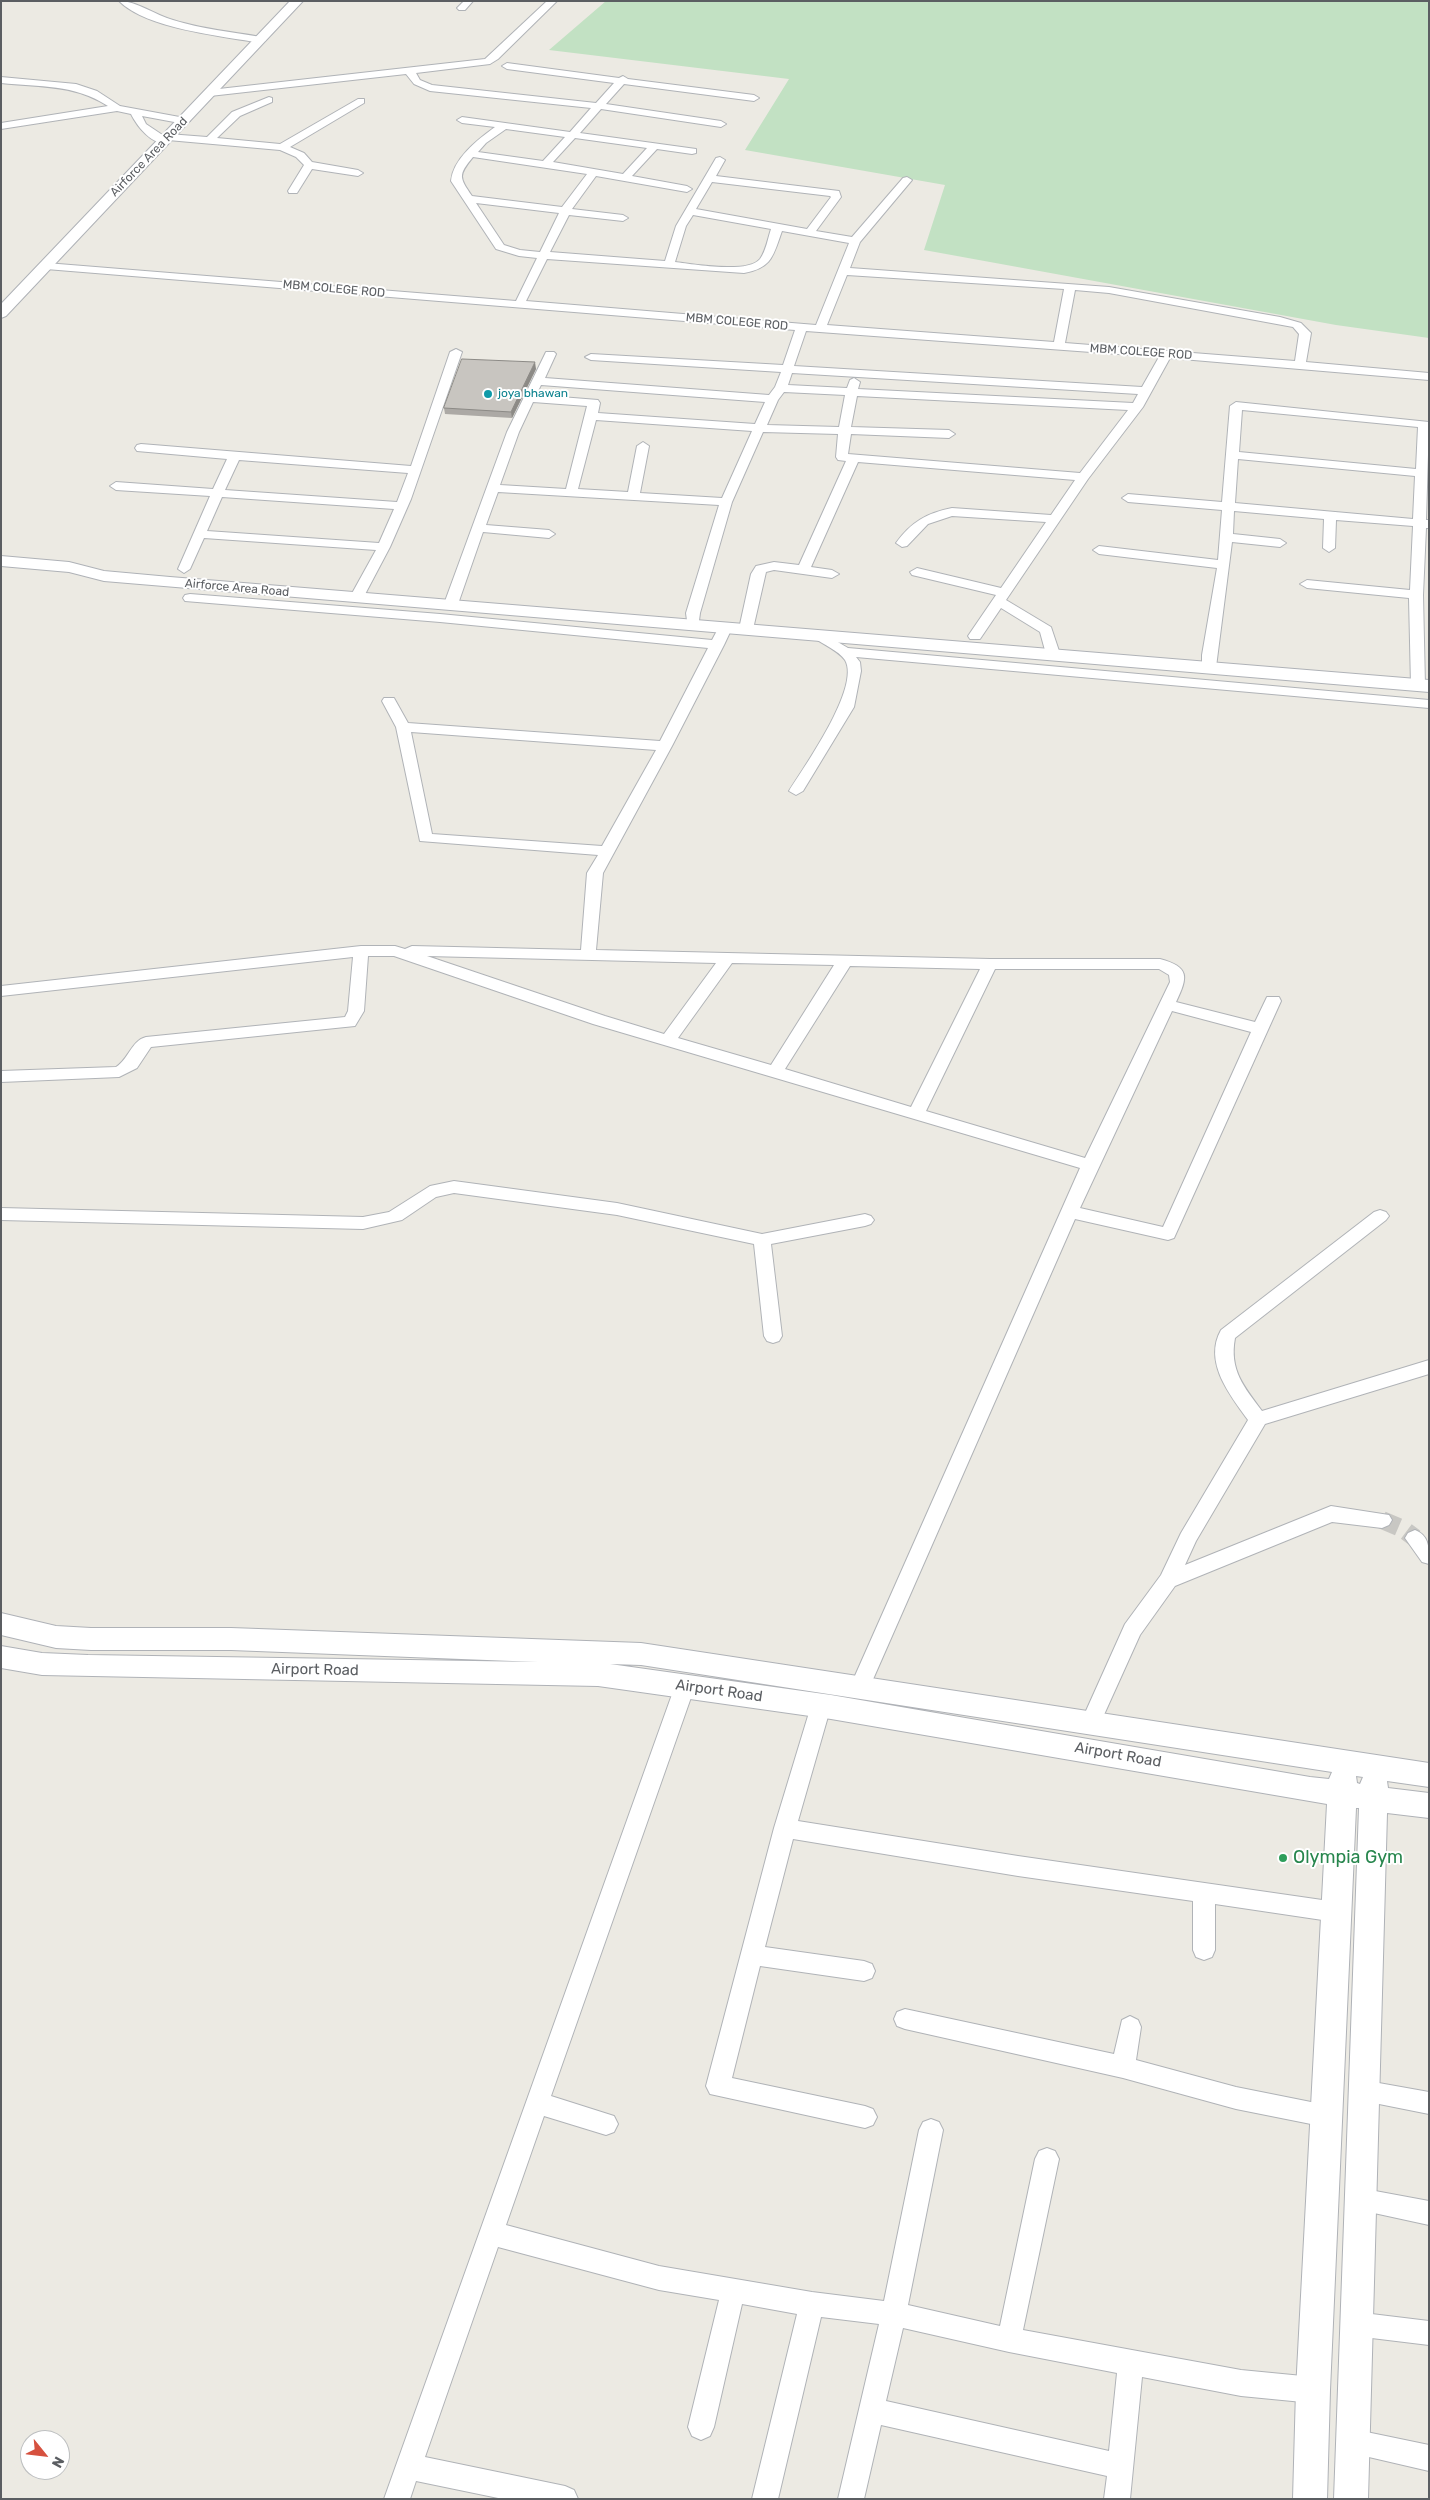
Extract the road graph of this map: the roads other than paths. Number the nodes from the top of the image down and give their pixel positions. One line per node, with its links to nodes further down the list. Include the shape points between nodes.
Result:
1 (123, 1): 4 (street, via 162,20)
2 (297, 1): 4 (street, Airforce Area Road)
3 (553, 1): 6 (street, via 487,62)
4 (260, 40): 9 (street, Airforce Area Road)
5 (507, 66): 8 (street)
6 (410, 72): 9 (street); 14 (street, via 417,82 430,88)
7 (1, 80): 15 (street, via 76,87 94,93)
8 (623, 80): 10 (street); 14 (street)
9 (210, 93): 13 (street, Airforce Area Road)
10 (754, 98)
11 (269, 100): 25 (street, via 236,114)
12 (361, 101): 27 (street)
13 (200, 104): 17 (street); 19 (street, Airforce Area Road)
14 (600, 106): 20 (street); 23 (street)
15 (116, 108): 16 (street); 22 (street)
16 (136, 114): 17 (street); 24 (street, via 142,126)
17 (156, 117): 19 (street)
18 (462, 120): 21 (street)
19 (185, 121): 24 (street, Airforce Area Road)
20 (721, 124)
21 (505, 125): 23 (street); 29 (street, via 482,141)
22 (1, 126)
23 (574, 134): 26 (street); 31 (street)
24 (166, 139): 25 (street); 49 (street, Airforce Area Road)
25 (209, 141): 27 (street)
26 (655, 145): 28 (street); 35 (street)
27 (282, 147): 32 (street, via 300,155)
28 (692, 151)
29 (471, 154): 31 (street); 40 (street, via 455,176)
30 (720, 160): 36 (street)
31 (546, 164): 33 (street)
32 (309, 165): 34 (street); 39 (street)
33 (594, 172): 35 (street); 41 (street)
34 (358, 173)
35 (626, 177): 38 (street)
36 (708, 178): 42 (street); 45 (street, via 835,193 836,197)
37 (907, 180): 46 (street)
38 (687, 189)
39 (293, 191)
40 (467, 199): 41 (street); 47 (street, via 500,247)
41 (565, 210): 43 (street); 47 (street)
42 (690, 211): 44 (street); 48 (street, via 681,226)
43 (623, 218)
44 (778, 226): 45 (street); 48 (street, via 765,261 755,270)
45 (810, 232): 46 (street)
46 (855, 241): 50 (street)
47 (542, 256): 48 (street); 52 (street)
48 (669, 265)
49 (46, 266): 52 (street, MBM COLEGE ROD); 53 (street, Airforce Area Road)
50 (842, 271): 51 (street); 55 (street)
51 (1070, 286): 56 (street); 61 (street, via 1202,306 1297,325 1305,332)
52 (519, 304): 54 (street, MBM COLEGE ROD)
53 (1, 313)
54 (802, 327): 55 (street, MBM COLEGE ROD); 62 (street)
55 (820, 328): 56 (street, MBM COLEGE ROD)
56 (1059, 347): 59 (street, MBM COLEGE ROD)
57 (456, 352): 82 (street)
58 (550, 354): 65 (street)
59 (1166, 354): 61 (street, MBM COLEGE ROD); 67 (street)
60 (591, 357): 62 (street)
61 (1300, 364): 64 (street, MBM COLEGE ROD)
62 (788, 370): 63 (street); 66 (street)
63 (856, 374): 67 (street); 68 (street)
64 (1429, 377)
65 (538, 381): 69 (street); 70 (street)
66 (781, 388): 68 (street); 70 (street)
67 (1146, 391): 71 (street)
68 (850, 393): 71 (street); 75 (street)
69 (529, 398): 72 (street, via 594,403); 86 (street)
70 (772, 399): 74 (street)
71 (1137, 407): 84 (street)
72 (592, 416): 74 (street); 87 (street)
73 (1427, 424): 80 (street, via 1236,406); 83 (street)
74 (760, 428): 75 (street); 91 (street)
75 (844, 430): 76 (street); 81 (street, via 842,457)
76 (949, 434)
77 (643, 446): 89 (street)
78 (141, 448): 79 (street)
79 (235, 454): 82 (street); 88 (street)
80 (1232, 455): 83 (street); 93 (street)
81 (854, 458): 84 (street); 110 (street)
82 (415, 470): 92 (street)
83 (1422, 473): 96 (street)
84 (1083, 477): 95 (street)
85 (116, 486): 88 (street)
86 (491, 488): 87 (street); 97 (street)
87 (571, 493): 89 (street)
88 (218, 494): 92 (street); 98 (street)
89 (633, 497): 91 (street)
90 (1128, 498): 93 (street)
91 (726, 502): 119 (street)
92 (400, 506): 103 (street)
93 (1228, 506): 94 (street); 100 (street)
94 (1330, 515): 96 (street); 104 (street)
95 (1055, 519): 101 (street, via 952,512 939,514 920,522); 116 (street)
96 (1424, 524): 114 (street)
97 (478, 528): 99 (street); 118 (street)
98 (200, 534): 103 (street); 109 (street)
99 (548, 534)
100 (1226, 537): 102 (street); 107 (street)
101 (902, 543)
102 (1280, 543)
103 (384, 547): 115 (street)
104 (1329, 548)
105 (1098, 550): 107 (street)
106 (1, 561): 108 (street, Airforce Area Road)
107 (1224, 565): 127 (street)
108 (69, 567): 109 (street, via 124,564); 115 (street, Airforce Area Road, via 104,576)
109 (184, 569): 115 (street)
110 (803, 570): 112 (street); 120 (street, via 774,566 761,569)
111 (917, 572): 116 (street)
112 (832, 574)
113 (1308, 584): 114 (street)
114 (1421, 588): 128 (street)
115 (359, 591): 118 (street)
116 (1002, 597): 123 (street); 125 (street, via 1046,630)
117 (190, 598): 118 (street)
118 (448, 604): 119 (street); 119 (street); 124 (street)
119 (693, 619): 120 (street); 121 (street)
120 (747, 623): 121 (street); 122 (street); 123 (street)
121 (725, 628): 124 (street)
122 (819, 635): 125 (street); 126 (street)
123 (975, 636): 125 (street)
124 (717, 644): 133 (street)
125 (1052, 648): 127 (street)
126 (843, 652): 129 (street); 134 (street, via 853,662 854,671 847,707)
127 (1209, 661): 128 (street); 129 (street)
128 (1424, 679): 129 (street)
129 (1354, 688): 131 (street)
130 (389, 701): 132 (street)
131 (1429, 704)
132 (403, 727): 133 (street); 135 (street, via 425,838)
133 (665, 746): 135 (street)
134 (796, 790)
135 (607, 851): 138 (street, via 595,873)
136 (361, 950): 137 (street); 142 (street); 148 (street, via 356,1011 349,1022 146,1042 140,1047 132,1066 119,1072)
137 (395, 951): 138 (street); 146 (street)
138 (588, 954): 139 (street)
139 (728, 958): 140 (street); 146 (street)
140 (845, 961): 141 (street); 147 (street)
141 (990, 964): 144 (street, via 1160,964 1172,968 1177,974 1178,982); 149 (street)
142 (1, 991)
143 (1273, 1001): 145 (street)
144 (1168, 1005): 145 (street); 150 (street)
145 (1260, 1029): 151 (street, via 1168,1234)
146 (668, 1040): 147 (street)
147 (775, 1072): 149 (street)
148 (1, 1077)
149 (916, 1114): 150 (street)
150 (1090, 1165): 151 (street)
151 (1069, 1212): 166 (street)
152 (1, 1214): 155 (street, via 362,1223 392,1217 414,1206 428,1192 454,1187 617,1209)
153 (1380, 1216): 158 (street, via 1228,1335 1223,1354 1233,1386)
154 (866, 1220): 155 (street)
155 (762, 1240): 156 (street)
156 (773, 1336)
157 (1429, 1367): 158 (street)
158 (1258, 1420): 162 (street, via 1188,1538)
159 (1382, 1520): 162 (street, via 1331,1514)
160 (1415, 1538): 161 (street)
161 (1429, 1556)
162 (1168, 1580): 168 (street, via 1132,1630)
163 (1, 1624): 166 (street, Airport Road, via 56,1637 92,1639 251,1640 642,1654)
164 (1, 1657): 165 (street, Airport Road, via 42,1664 88,1666 598,1674)
165 (685, 1686): 167 (street, Airport Road); 184 (street)
166 (860, 1687): 168 (street, Airport Road)
167 (821, 1706): 171 (street, Airport Road); 174 (street)
168 (1090, 1722): 169 (street, Airport Road)
169 (1359, 1764): 170 (street, Airport Road); 171 (street); 172 (street)
170 (1429, 1775)
171 (1342, 1793): 172 (street, Airport Road); 176 (street)
172 (1373, 1798): 173 (street, Airport Road); 183 (street)
173 (1429, 1806)
174 (785, 1828): 175 (street); 178 (street)
175 (1204, 1893): 176 (street); 177 (street)
176 (1336, 1912): 186 (street)
177 (1204, 1950)
178 (753, 1955): 179 (street); 187 (street, via 718,2086)
179 (864, 1971)
180 (905, 2019): 182 (street)
181 (1130, 2027): 182 (street)
182 (1123, 2067): 186 (street, via 1236,2098)
183 (1362, 2091): 185 (street); 191 (street)
184 (538, 2103): 188 (street); 193 (street)
185 (1429, 2103)
186 (1326, 2116): 201 (street)
187 (865, 2117)
188 (606, 2124)
189 (931, 2130): 196 (street)
190 (1046, 2159): 199 (street)
191 (1359, 2200): 192 (street); 197 (street)
192 (1429, 2213)
193 (492, 2233): 194 (street, via 659,2278); 206 (street)
194 (733, 2290): 195 (street); 203 (street)
195 (812, 2304): 196 (street); 210 (street)
196 (894, 2314): 199 (street); 202 (street)
197 (1355, 2324): 198 (street); 204 (street)
198 (1429, 2333)
199 (1009, 2340): 200 (street)
200 (1131, 2362): 201 (street, via 1242,2383); 207 (street)
201 (1313, 2390): 213 (street)
202 (870, 2410): 207 (street); 211 (street)
203 (701, 2427)
204 (1352, 2442): 205 (street); 214 (street)
205 (1429, 2458)
206 (408, 2466): 208 (street); 209 (street)
207 (1119, 2466): 212 (street)
208 (397, 2499)
209 (565, 2499)
210 (766, 2499)
211 (851, 2499)
212 (1117, 2499)
213 (1310, 2499)
214 (1350, 2499)

